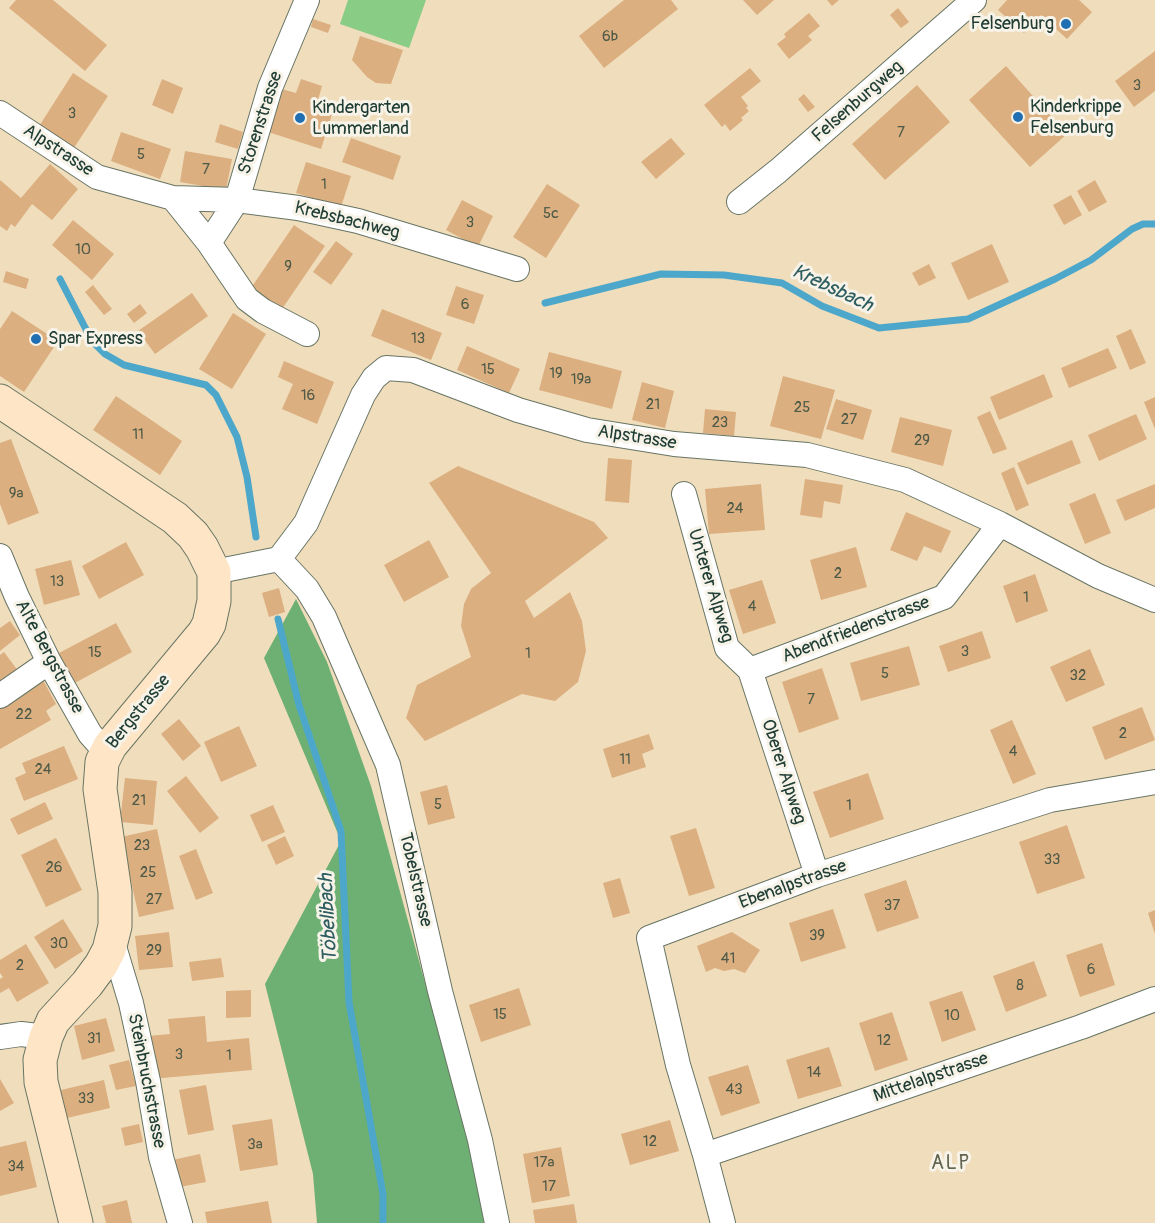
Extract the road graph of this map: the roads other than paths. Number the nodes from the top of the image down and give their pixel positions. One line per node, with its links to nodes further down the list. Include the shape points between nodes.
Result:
1 (307, 0): 5 (street, Storenstrasse, via 270,88)
2 (975, 0): 6 (street, Felsenburgweg)
3 (0, 113): 4 (street, Alpstrasse, via 97,177)
4 (173, 198): 5 (street, Krebsbachweg); 7 (street)
5 (237, 200): 7 (street, Storenstrasse); 8 (street, Krebsbachweg, via 358,221)
6 (739, 202)
7 (209, 243): 9 (street, via 247,299)
8 (517, 269)
9 (307, 334)
10 (0, 401): 15 (main road, Bergstrasse, via 175,518 193,534)
11 (684, 494): 19 (street, Unterer Alpweg, via 727,648)
12 (1000, 524): 14 (street, Alpstrasse, via 905,480 807,455 674,444 587,430 518,410 413,370 386,368 363,395 306,523); 17 (street, Alpstrasse, via 1098,576); 19 (street, Abendfriedenstrasse, via 944,597)
13 (0, 556): 16 (street, Alte Bergstrasse)
14 (279, 559): 15 (street); 31 (street, Tobelstrasse, via 308,589 324,617 388,765)
15 (214, 572): 21 (main road, Bergstrasse, via 214,601 204,633)
16 (8, 590): 18 (street, Alte Bergstrasse)
17 (1155, 600)
18 (49, 662): 20 (street); 21 (street, Alte Bergstrasse, via 90,734)
19 (750, 670): 23 (street, Oberer Alpweg)
20 (0, 696)
21 (106, 752): 24 (main road, Bergstrasse, via 100,789 115,892)
22 (1155, 782): 23 (street, Ebenalpstrasse, via 1050,800)
23 (816, 875): 28 (street, Ebenalpstrasse, via 649,938 683,1084)
24 (112, 940): 27 (main road, Bergstrasse, via 101,965 53,1021); 30 (street, Steinbruchstrasse, via 131,1003 161,1157)
25 (1155, 999): 28 (street, Mittelalpstrasse)
26 (0, 1037): 27 (street)
27 (46, 1037): 29 (main road, Bergstrasse, via 40,1060 41,1082)
28 (705, 1155): 32 (street)
29 (76, 1223)
30 (180, 1223)
31 (497, 1223)
32 (723, 1223)

